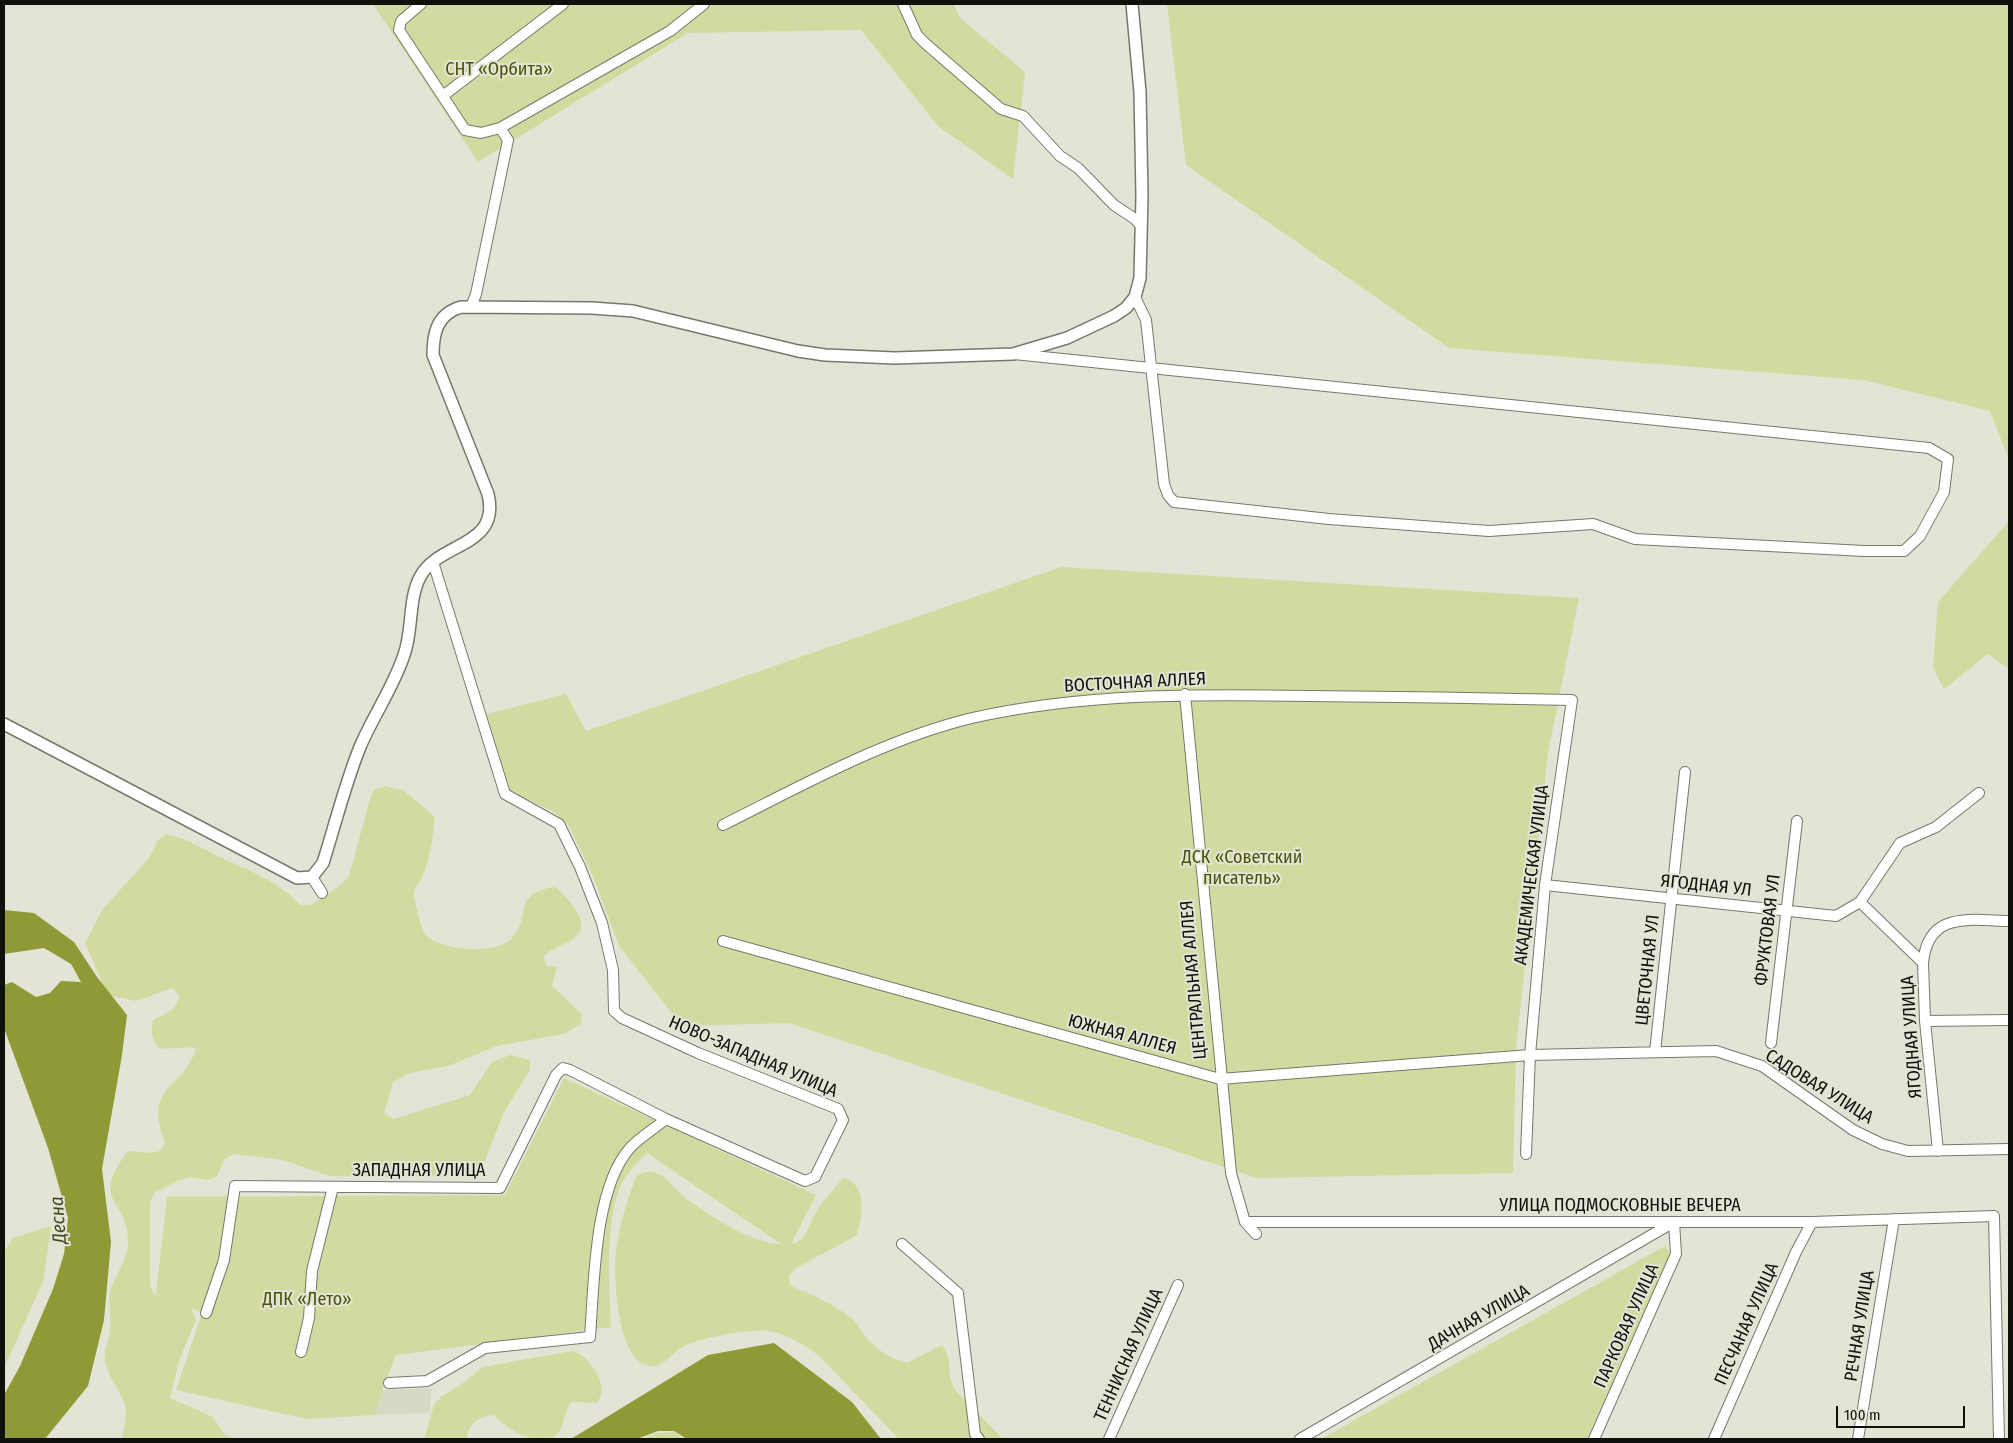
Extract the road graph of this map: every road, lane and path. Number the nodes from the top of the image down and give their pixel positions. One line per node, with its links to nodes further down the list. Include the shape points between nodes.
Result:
1 (421, 4): 6 (street, via 401,21 399,30)
2 (562, 4): 6 (street)
3 (704, 4): 7 (street, via 670,31)
4 (903, 4): 8 (street, via 917,35 926,44 1001,109 1024,116 1060,156 1078,168 1114,205)
5 (1132, 4): 8 (street, via 1140,92)
6 (444, 95): 7 (street, via 466,130 481,133)
7 (500, 128): 10 (street, via 508,140)
8 (1141, 226): 9 (street, via 1140,278)
9 (1134, 297): 11 (street, via 1126,308 1106,320 1067,338); 12 (street, via 1146,320)
10 (471, 307): 11 (street, via 633,311 765,344 825,355 895,358); 13 (street, via 454,309 440,320 434,332 433,355 488,494 489,518 481,532)
11 (1013, 354): 12 (street)
12 (1152, 368): 12 (street, via 1929,448 1948,459 1944,492 1920,536 1904,551 1635,539 1593,524 1489,531 1329,519 1174,502 1164,484)
13 (433, 562): 21 (street, via 420,578 406,651 398,673 360,747 323,863); 36 (street, НОВО-ЗАПАДНАЯ УЛИЦА, via 504,794 558,824 580,867 602,923 613,970 614,1011 622,1018 698,1053 838,1110 843,1120 815,1177 805,1181)
14 (1185, 694): 15 (street, ВОСТОЧНАЯ АЛЛЕЯ); 20 (street, ВОСТОЧНАЯ АЛЛЕЯ, via 1051,704 971,719 896,743); 35 (street, ЦЕНТРАЛЬНАЯ АЛЛЕЯ)
15 (1572, 700): 22 (street, АКАДЕМИЧЕСКАЯ УЛИЦА)
16 (4, 724): 21 (street, via 297,878)
17 (1685, 772): 24 (street, ЦВЕТОЧНАЯ УЛ)
18 (1979, 793): 25 (street, via 1936,826 1900,843)
19 (1797, 821): 26 (street, ФРУКТОВАЯ УЛ)
20 (723, 825)
21 (312, 877): 23 (street)
22 (1544, 885): 24 (street, ЯГОДНАЯ УЛ); 34 (street, АКАДЕМИЧЕСКАЯ УЛИЦА)
23 (322, 893)
24 (1672, 899): 26 (street, ЯГОДНАЯ УЛ); 33 (street, ЦВЕТОЧНАЯ УЛ)
25 (1860, 902): 26 (street, ЯГОДНАЯ УЛ, via 1836,916); 29 (street, ЯГОДНАЯ УЛИЦА)
26 (1787, 911): 32 (street, ФРУКТОВАЯ УЛ)
27 (2009, 921): 29 (street, via 1958,920 1946,923 1932,933 1924,947)
28 (723, 941): 35 (street, ЮЖНАЯ АЛЛЕЯ)
29 (1922, 963): 30 (street, ЯГОДНАЯ УЛИЦА)
30 (1925, 1020): 31 (street); 38 (street, ЯГОДНАЯ УЛИЦА)
31 (2009, 1020)
32 (1771, 1043)
33 (1655, 1052): 34 (street, САДОВАЯ УЛИЦА); 38 (street, САДОВАЯ УЛИЦА, via 1716,1051 1762,1066 1853,1130 1882,1144 1908,1151)
34 (1526, 1055): 35 (street, ЮЖНАЯ АЛЛЕЯ); 39 (street, АКАДЕМИЧЕСКАЯ УЛИЦА)
35 (1220, 1079): 42 (street, ЦЕНТРАЛЬНАЯ АЛЛЕЯ, via 1231,1174)
36 (666, 1119): 40 (street, ЗАПАДНАЯ УЛИЦА, via 563,1068 556,1075 500,1188); 50 (street, via 630,1148 616,1170 601,1215 590,1337 485,1348 427,1381)
37 (2009, 1149): 38 (street, САДОВАЯ УЛИЦА)
38 (1938, 1151)
39 (1526, 1154)
40 (333, 1186): 48 (street, ЗАПАДНАЯ УЛИЦА, via 235,1186 224,1260); 49 (street, via 312,1271 309,1318)
41 (1894, 1219): 44 (street, УЛИЦА ПОДМОСКОВНЫЕ ВЕЧЕРА); 56 (street, РЕЧНАЯ УЛИЦА); 57 (street, УЛИЦА ПОДМОСКОВНЫЕ ВЕЧЕРА, via 1994,1216)
42 (1245, 1222): 43 (street, УЛИЦА ПОДМОСКОВНЫЕ ВЕЧЕРА); 45 (street)
43 (1674, 1222): 44 (street, УЛИЦА ПОДМОСКОВНЫЕ ВЕЧЕРА); 53 (street, ДАЧНАЯ УЛИЦА); 54 (street, ПАРКОВАЯ УЛИЦА, via 1676,1254)
44 (1812, 1222): 55 (street, ПЕСЧАНАЯ УЛИЦА)
45 (1256, 1234)
46 (902, 1244): 51 (street, via 958,1293 975,1434)
47 (1178, 1285): 52 (street, ТЕННИСНАЯ УЛИЦА)
48 (206, 1313)
49 (301, 1352)
50 (389, 1383)
51 (979, 1439)
52 (1109, 1439)
53 (1300, 1439)
54 (1594, 1439)
55 (1714, 1439)
56 (1858, 1439)
57 (1999, 1439)

